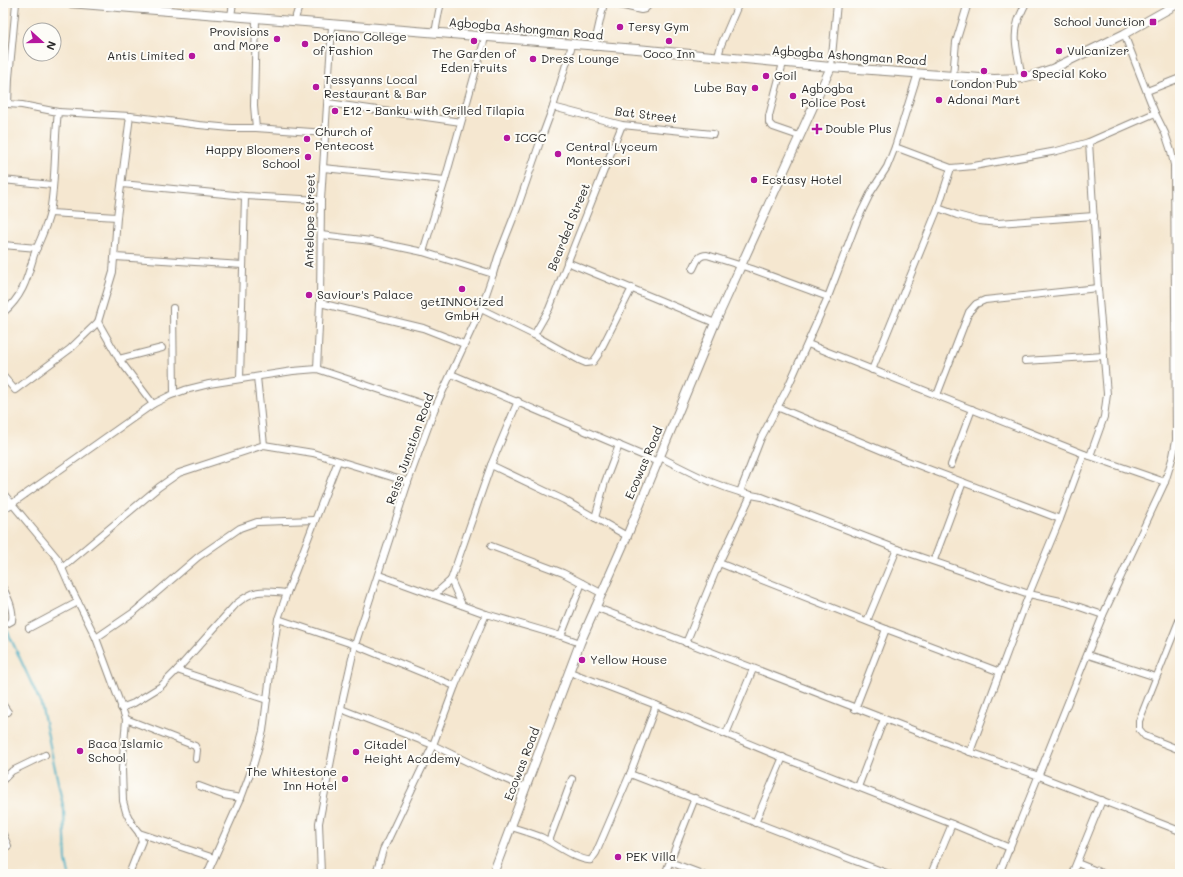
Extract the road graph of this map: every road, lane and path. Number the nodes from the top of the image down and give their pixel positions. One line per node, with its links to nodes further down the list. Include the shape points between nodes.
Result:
1 (16, 3): 33 (street)
2 (69, 3): 14 (street, Agbogba Ashongman Road)
3 (233, 3): 15 (street)
4 (300, 3): 17 (street)
5 (442, 3): 19 (street)
6 (604, 3): 23 (street)
7 (611, 3): 8 (street, via 641,10)
8 (651, 3)
9 (739, 3): 24 (street)
10 (837, 3): 26 (street)
11 (968, 3): 28 (street, via 956,42)
12 (1026, 3): 29 (street, via 1016,33)
13 (1179, 3): 20 (street, Agbogba Ashongman Road)
14 (95, 4): 15 (street, Agbogba Ashongman Road)
15 (231, 16): 16 (street, Agbogba Ashongman Road)
16 (256, 19): 17 (street, Agbogba Ashongman Road); 40 (street)
17 (294, 22): 18 (street, Agbogba Ashongman Road)
18 (332, 26): 19 (street, Agbogba Ashongman Road); 32 (street, Antelope Street)
19 (435, 33): 21 (street, Agbogba Ashongman Road)
20 (1124, 34): 29 (street, Agbogba Ashongman Road, via 1066,62); 31 (street)
21 (485, 38): 22 (street, Agbogba Ashongman Road); 38 (street)
22 (572, 45): 23 (street, Agbogba Ashongman Road); 34 (street, Reiss Junction Road)
23 (594, 47): 24 (street, Agbogba Ashongman Road)
24 (718, 57): 25 (street, Agbogba Ashongman Road)
25 (783, 63): 26 (street, Agbogba Ashongman Road); 43 (street, via 769,123 772,127)
26 (831, 67): 27 (street, Agbogba Ashongman Road); 43 (street, Ecowas Road)
27 (918, 73): 28 (street, Agbogba Ashongman Road); 45 (street)
28 (953, 76): 29 (street, Agbogba Ashongman Road)
29 (1022, 78)
30 (1180, 78): 31 (street)
31 (1147, 91): 36 (street)
32 (328, 103): 38 (street); 41 (street, Antelope Street)
33 (6, 104): 35 (street)
34 (553, 107): 39 (street, Bat Street); 68 (street, Reiss Junction Road)
35 (58, 112): 37 (street); 52 (street)
36 (1155, 114): 44 (street); 46 (street)
37 (130, 116): 40 (street, via 241,129); 51 (street)
38 (461, 122): 50 (street)
39 (622, 125): 42 (street, Bat Street); 64 (street, Bearded Street)
40 (256, 128): 41 (street)
41 (326, 133): 47 (street, Antelope Street)
42 (713, 134)
43 (800, 136): 66 (street, Ecowas Road)
44 (1089, 142): 48 (street, via 1057,151); 57 (street)
45 (895, 147): 48 (street); 72 (street, via 887,167 857,221)
46 (1177, 165): 71 (street)
47 (323, 168): 50 (street); 54 (street, Antelope Street)
48 (951, 168): 55 (street)
49 (3, 180): 52 (street)
50 (445, 180): 62 (street)
51 (122, 184): 53 (street); 58 (street)
52 (52, 185): 56 (street)
53 (245, 196): 54 (street); 65 (street)
54 (321, 200): 59 (street, Antelope Street)
55 (938, 208): 57 (street, via 979,222 998,223); 87 (street)
56 (50, 213): 58 (street); 61 (street)
57 (1094, 216): 70 (street)
58 (117, 217): 63 (street)
59 (321, 234): 62 (street); 73 (street, Antelope Street)
60 (3, 245): 61 (street)
61 (37, 248): 76 (street, via 21,293)
62 (423, 252): 68 (street)
63 (115, 257): 65 (street); 77 (street)
64 (568, 262): 69 (street); 79 (street, Bearded Street, via 549,308)
65 (243, 265): 91 (street)
66 (741, 266): 67 (street, via 702,255); 72 (street); 78 (street, Ecowas Road)
67 (694, 269)
68 (493, 274): 75 (street, Reiss Junction Road)
69 (632, 288): 78 (street); 79 (street, via 593,362 579,360)
70 (1098, 288): 83 (street); 93 (street, via 985,300 976,304 970,312)
71 (1178, 288): 99 (street)
72 (828, 297): 81 (street)
73 (320, 303): 80 (street, via 423,328); 86 (street, Antelope Street)
74 (173, 308): 92 (street)
75 (481, 309): 79 (street); 80 (street, Reiss Junction Road)
76 (3, 313)
77 (98, 322): 84 (street); 89 (street, via 70,349 16,390)
78 (715, 323): 103 (street, Ecowas Road)
79 (534, 335)
80 (464, 344): 88 (street, Reiss Junction Road)
81 (808, 344): 87 (street); 96 (street)
82 (162, 348): 84 (street)
83 (1104, 356): 85 (street); 102 (street, via 1107,405)
84 (119, 359): 95 (street)
85 (1025, 361)
86 (317, 369): 90 (street); 97 (street)
87 (872, 370): 93 (street)
88 (451, 374): 94 (street); 97 (street, Reiss Junction Road)
89 (3, 376)
90 (257, 377): 91 (street); 100 (street)
91 (240, 380): 92 (street, via 209,384)
92 (174, 394): 95 (street)
93 (937, 395): 98 (street)
94 (518, 401): 101 (street); 105 (street)
95 (153, 404): 113 (street)
96 (777, 407): 108 (street); 110 (street, via 761,438)
97 (435, 408): 107 (street, Reiss Junction Road)
98 (972, 409): 102 (street); 106 (street)
99 (1178, 421): 109 (street, via 1173,456)
100 (264, 445): 104 (street, via 313,453); 123 (street, via 179,473)
101 (619, 445): 103 (street); 115 (street)
102 (1087, 455): 109 (street); 116 (street)
103 (659, 459): 110 (street); 118 (street, Ecowas Road)
104 (338, 461): 107 (street); 117 (street)
105 (491, 465): 115 (street); 125 (street)
106 (951, 465)
107 (408, 482): 124 (street, Reiss Junction Road)
108 (963, 482): 116 (street); 121 (street)
109 (1165, 482): 136 (street)
110 (740, 492): 112 (street)
111 (3, 493): 113 (street)
112 (751, 495): 120 (street); 122 (street)
113 (11, 505): 114 (street); 123 (street, via 53,552)
114 (3, 510)
115 (595, 518): 118 (street)
116 (1060, 519): 130 (street)
117 (315, 520): 128 (street); 144 (street, via 257,522 240,528 198,557 134,612)
118 (627, 536): 129 (street, Ecowas Road)
119 (491, 546): 126 (street, via 563,573)
120 (897, 548): 121 (street); 139 (street)
121 (934, 560): 130 (street)
122 (720, 563): 139 (street); 146 (street)
123 (62, 568): 132 (street)
124 (379, 575): 131 (street); 147 (street, Reiss Junction Road)
125 (451, 580): 131 (street); 133 (street)
126 (582, 583): 129 (street); 143 (street)
127 (3, 588): 140 (street, via 12,612 12,621)
128 (286, 593): 138 (street); 150 (street, via 259,591 246,596)
129 (602, 593): 134 (street, Ecowas Road)
130 (1029, 594): 136 (street, via 1065,602); 152 (street)
131 (434, 595): 133 (street)
132 (78, 602): 141 (street); 144 (street)
133 (462, 605): 135 (street)
134 (595, 607): 145 (street, Ecowas Road); 146 (street)
135 (486, 614): 143 (street); 154 (street)
136 (1103, 615): 148 (street)
137 (1180, 618): 153 (street)
138 (278, 619): 147 (street); 155 (street)
139 (867, 621): 142 (street)
140 (3, 626)
141 (29, 628)
142 (886, 629): 152 (street); 159 (street)
143 (561, 636): 145 (street)
144 (96, 638): 158 (street)
145 (580, 643): 151 (street, Ecowas Road)
146 (686, 643): 149 (street)
147 (354, 645): 154 (street); 160 (street, Reiss Junction Road)
148 (1088, 655): 153 (street); 172 (street)
149 (753, 669): 159 (street); 164 (street)
150 (177, 670): 155 (street); 158 (street, via 160,687)
151 (570, 672): 157 (street); 177 (street, Ecowas Road)
152 (1000, 672): 167 (street)
153 (1156, 677): 166 (street, via 1138,721 1139,729 1145,736)
154 (455, 686): 165 (street)
155 (267, 700): 178 (street, via 261,738)
156 (3, 705): 161 (street)
157 (656, 705): 164 (street); 171 (street)
158 (121, 708): 162 (street)
159 (855, 708): 163 (street)
160 (341, 710): 165 (street); 195 (street, Reiss Junction Road, via 319,822)
161 (8, 712)
162 (126, 719): 170 (street, via 195,746); 185 (street, via 122,769 123,801 126,812)
163 (884, 719): 167 (street); 176 (street)
164 (726, 734): 169 (street)
165 (433, 745): 177 (street); 196 (street, via 383,850)
166 (1180, 750)
167 (970, 752): 172 (street)
168 (44, 755): 174 (street, via 12,772)
169 (783, 757): 176 (street); 181 (street)
170 (196, 759)
171 (630, 774): 179 (street); 187 (street, via 591,860 577,857)
172 (1039, 776): 180 (street); 189 (street)
173 (572, 779): 187 (street)
174 (3, 780)
175 (199, 786): 178 (street, via 223,795)
176 (858, 787): 182 (street)
177 (526, 788): 183 (street, Ecowas Road)
178 (241, 798): 190 (street)
179 (695, 798): 181 (street); 191 (street)
180 (1102, 800): 184 (street); 192 (street)
181 (755, 823): 200 (street)
182 (952, 824): 189 (street); 201 (street)
183 (511, 827): 187 (street); 197 (street, Ecowas Road)
184 (1180, 830)
185 (139, 833): 190 (street); 193 (street, via 142,841)
186 (3, 834): 188 (street)
187 (549, 841)
188 (8, 846)
189 (1010, 848): 202 (street)
190 (214, 858): 194 (street)
191 (670, 862): 198 (street); 199 (street)
192 (1077, 863): 203 (street); 204 (street)
193 (129, 874)
194 (207, 874)
195 (321, 874)
196 (376, 874)
197 (493, 874)
198 (665, 874)
199 (702, 874)
200 (889, 874)
201 (931, 874)
202 (999, 874)
203 (1072, 874)
204 (1104, 874)

